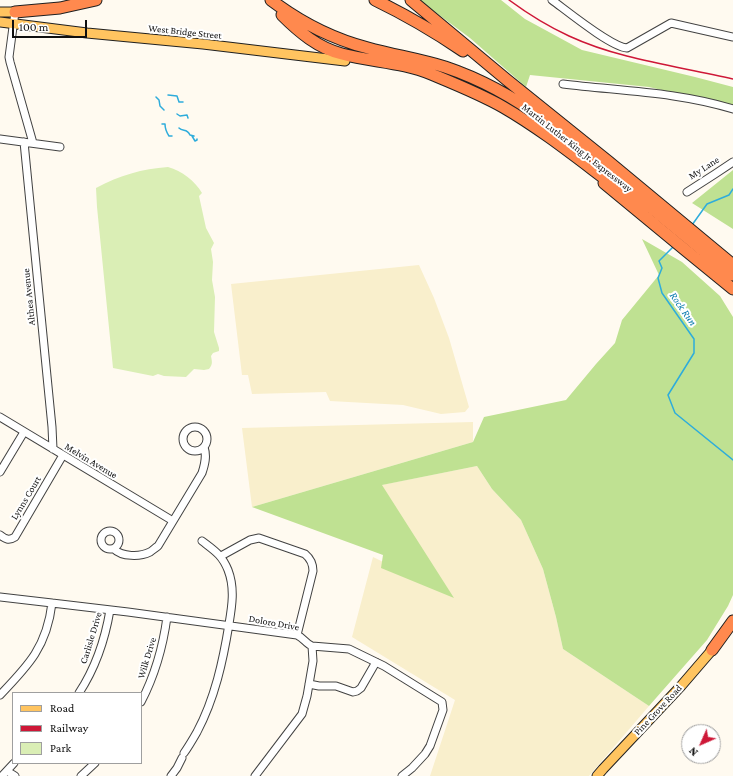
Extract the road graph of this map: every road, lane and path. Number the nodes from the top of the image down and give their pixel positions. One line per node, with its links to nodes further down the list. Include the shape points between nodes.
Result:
1 (96, 0): 8 (highway, via 60,8)
2 (268, 0): 14 (highway, via 297,28 325,48 342,54 425,71)
3 (271, 0): 23 (highway, Martin Luther King Jr. Expressway, via 304,22 345,41 446,67 503,92 546,121)
4 (376, 0): 13 (highway, via 428,29)
5 (412, 0): 13 (highway, Martin Luther King Jr. Expressway); 23 (highway, via 480,50)
6 (552, 0): 11 (street, via 596,33 622,48 627,48 671,23)
7 (0, 12): 8 (main road)
8 (15, 12): 10 (street)
9 (0, 22): 10 (main road, West Bridge Street)
10 (14, 24): 12 (main road, West Bridge Street); 19 (street, via 9,57)
11 (733, 37)
12 (345, 60): 14 (highway, via 397,68)
13 (507, 80): 23 (highway, Martin Luther King Jr. Expressway, via 603,157)
14 (453, 83): 23 (highway, via 507,109 647,210)
15 (563, 84): 16 (street, via 680,96)
16 (733, 109)
17 (0, 139): 18 (street)
18 (24, 142): 19 (street); 34 (street, Althea Avenue)
19 (33, 143): 20 (street)
20 (60, 147)
21 (733, 162): 22 (street, My Lane)
22 (687, 192)
23 (677, 228): 24 (highway); 24 (highway, via 678,236)
24 (693, 241): 25 (highway); 26 (highway); 27 (highway); 28 (highway)
25 (733, 255)
26 (733, 264)
27 (705, 266): 29 (highway); 30 (highway)
28 (733, 275)
29 (733, 289)
30 (733, 296)
31 (0, 417): 32 (street, Melvin Avenue)
32 (24, 432): 34 (street, Melvin Avenue); 36 (street)
33 (204, 447): 37 (street, via 206,457 202,473)
34 (53, 449): 35 (street, Melvin Avenue)
35 (63, 455): 37 (street, Melvin Avenue); 38 (street, Lynns Court, via 15,537 9,540)
36 (0, 472)
37 (173, 521): 40 (street, via 158,546 151,552 135,556)
38 (0, 535)
39 (202, 542): 41 (street)
40 (114, 549)
41 (220, 556): 48 (street, via 229,572 232,588); 50 (street, via 259,538 308,556 313,564 313,571)
42 (0, 597): 43 (street, Doloro Drive)
43 (52, 604): 44 (street, Doloro Drive); 57 (street, via 46,633 37,651 25,669)
44 (110, 610): 45 (street, Doloro Drive); 56 (street, Carlisle Drive, via 98,658)
45 (167, 617): 48 (street, Doloro Drive); 58 (street, Wilk Drive, via 160,657)
46 (733, 617): 51 (highway)
47 (733, 621): 51 (highway, Pine Grove Road)
48 (229, 626): 50 (street, Doloro Drive); 65 (street, via 214,691 197,732)
49 (733, 626): 53 (highway, Pine Grove Road)
50 (297, 636): 52 (street, Doloro Drive)
51 (721, 637): 53 (highway, Pine Grove Road)
52 (312, 646): 54 (street, Doloro Drive, via 349,649); 55 (street, via 313,661)
53 (712, 650): 62 (main road, Pine Grove Road)
54 (376, 662): 55 (street, via 357,691); 67 (street, Doloro Drive, via 442,702 443,710 430,746)
55 (309, 684): 66 (street, via 302,714)
56 (80, 692)
57 (0, 695)
58 (142, 700)
59 (13, 764): 61 (street)
60 (94, 764): 64 (street)
61 (4, 773): 63 (street)
62 (598, 774)
63 (15, 776)
64 (81, 776)
65 (171, 776)
66 (255, 776)
67 (402, 776)

